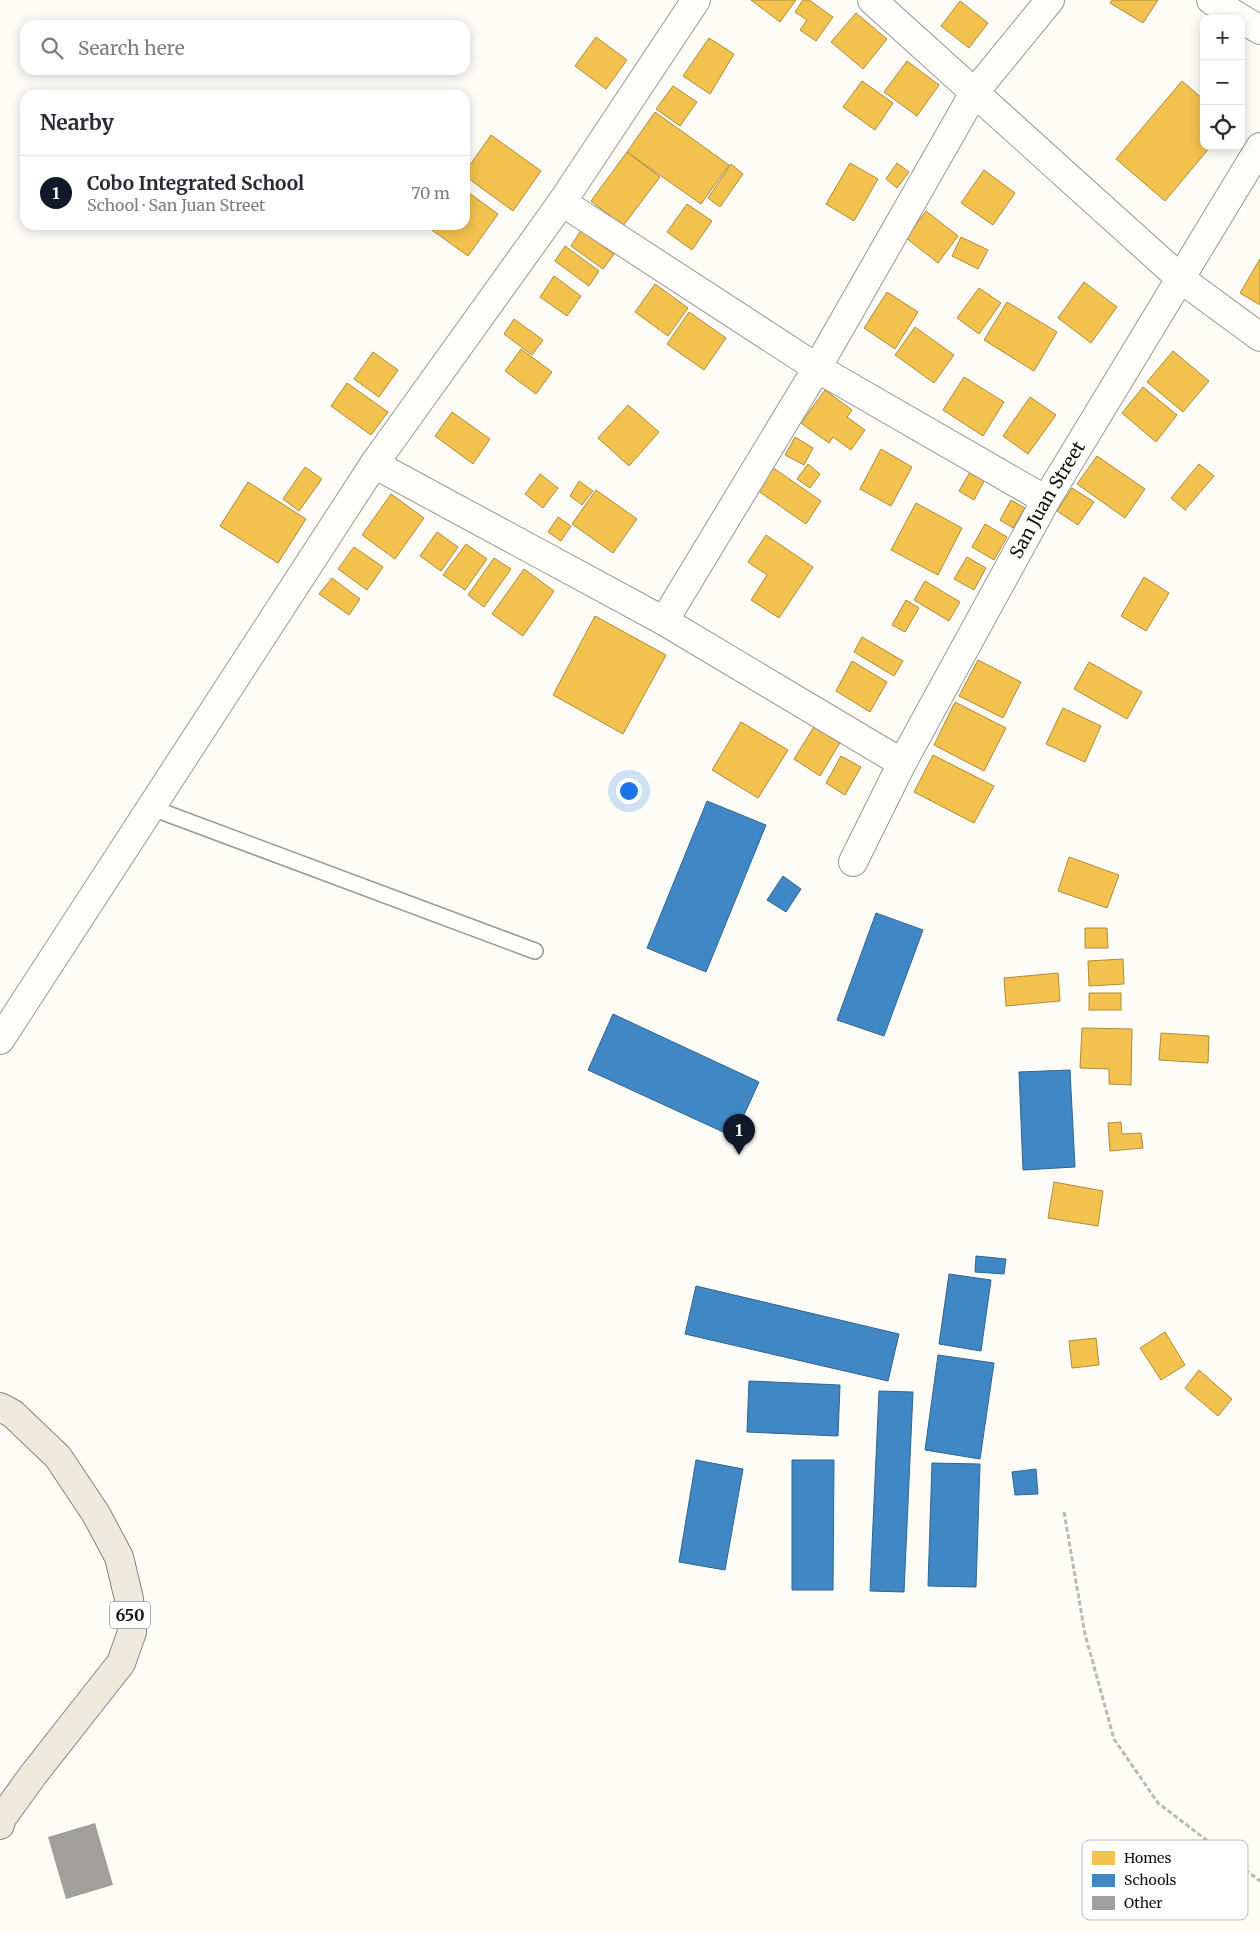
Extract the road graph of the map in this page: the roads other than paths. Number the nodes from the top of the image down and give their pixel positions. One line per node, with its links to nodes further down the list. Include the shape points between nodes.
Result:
1 (696, 0): 8 (street)
2 (872, 0): 6 (street)
3 (1050, 0): 6 (street)
4 (1211, 0): 5 (street)
5 (1260, 30)
6 (974, 93): 9 (street); 11 (street)
7 (1260, 147): 9 (street, San Juan Street)
8 (562, 202): 11 (street); 12 (street)
9 (1181, 279): 10 (street); 13 (street, San Juan Street)
10 (1260, 337)
11 (818, 368): 13 (street); 14 (street)
12 (374, 464): 14 (street); 16 (street)
13 (1046, 500): 15 (street, San Juan Street)
14 (664, 621): 15 (street)
15 (902, 763): 17 (street, San Juan Street)
16 (152, 808): 18 (lane); 19 (street)
17 (853, 862)
18 (536, 951)
19 (0, 1040)
20 (0, 1407): 21 (main road, 650, via 13,1414 58,1457 96,1514 119,1557 129,1600 132,1632 122,1663 33,1775)
21 (0, 1825)

